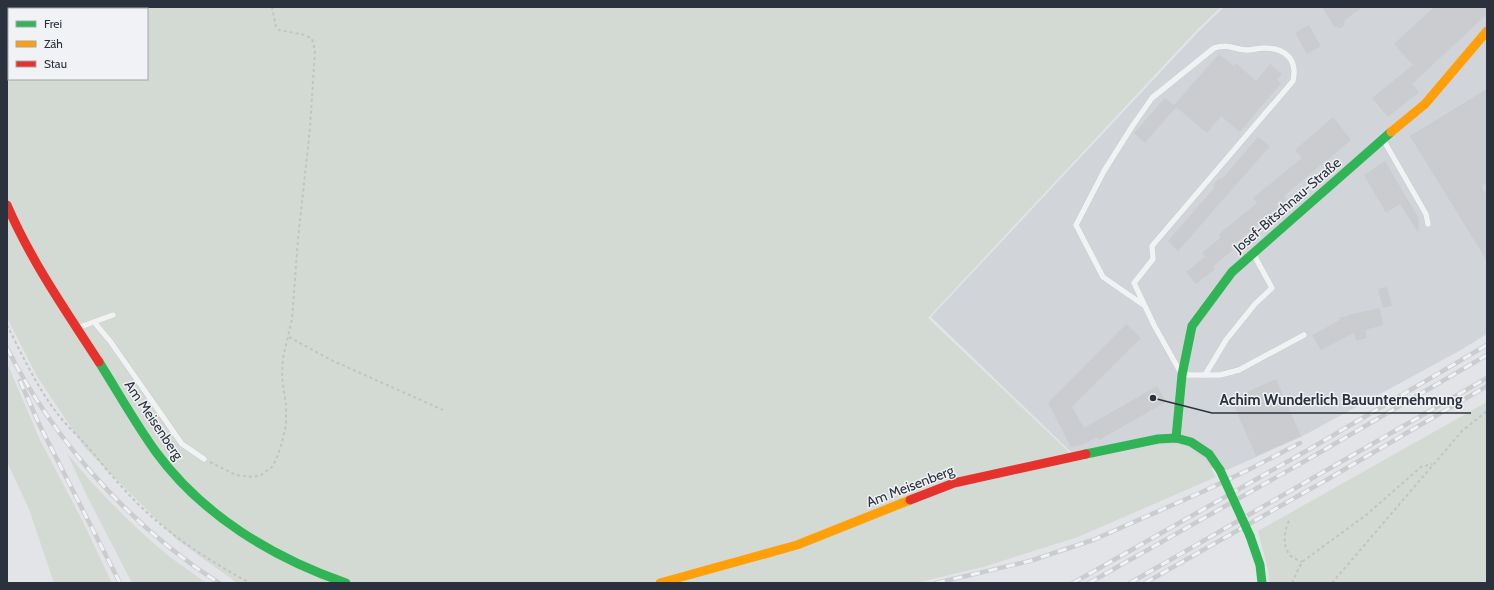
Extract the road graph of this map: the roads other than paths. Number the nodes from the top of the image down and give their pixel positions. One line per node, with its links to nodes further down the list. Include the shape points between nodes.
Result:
1 (1487, 31): 2 (street, Josef-Bitschnau-Straße, via 1425,104)
2 (1383, 139): 4 (lane, via 1426,214); 5 (street, Josef-Bitschnau-Straße)
3 (7, 205): 9 (street, Am Meisenberg, via 44,276)
4 (1428, 224)
5 (1253, 253): 11 (street, Josef-Bitschnau-Straße, via 1232,272 1192,326); 12 (lane, via 1272,288 1255,304 1226,340)
6 (1146, 306): 6 (lane, via 1134,283 1153,259 1152,246 1293,81 1294,63 1289,56 1275,49 1247,50 1222,45 1214,48 1152,98 1104,171 1076,225 1103,277); 11 (lane)
7 (114, 315): 8 (lane)
8 (94, 322): 9 (lane); 14 (lane, via 182,444)
9 (77, 328): 15 (street, Am Meisenberg, via 156,452 177,477 232,525 266,547 304,567)
10 (1304, 335): 12 (lane, via 1239,370 1220,375)
11 (1182, 375): 12 (lane); 13 (street, Josef-Bitschnau-Straße)
12 (1205, 375)
13 (1176, 438): 16 (street, Am Meisenberg, via 1158,439 954,483 797,545); 17 (street, bridge, via 1191,442 1209,454 1220,470 1258,557 1263,576)
14 (204, 458)
15 (346, 583)
16 (660, 583)
17 (1262, 583)

